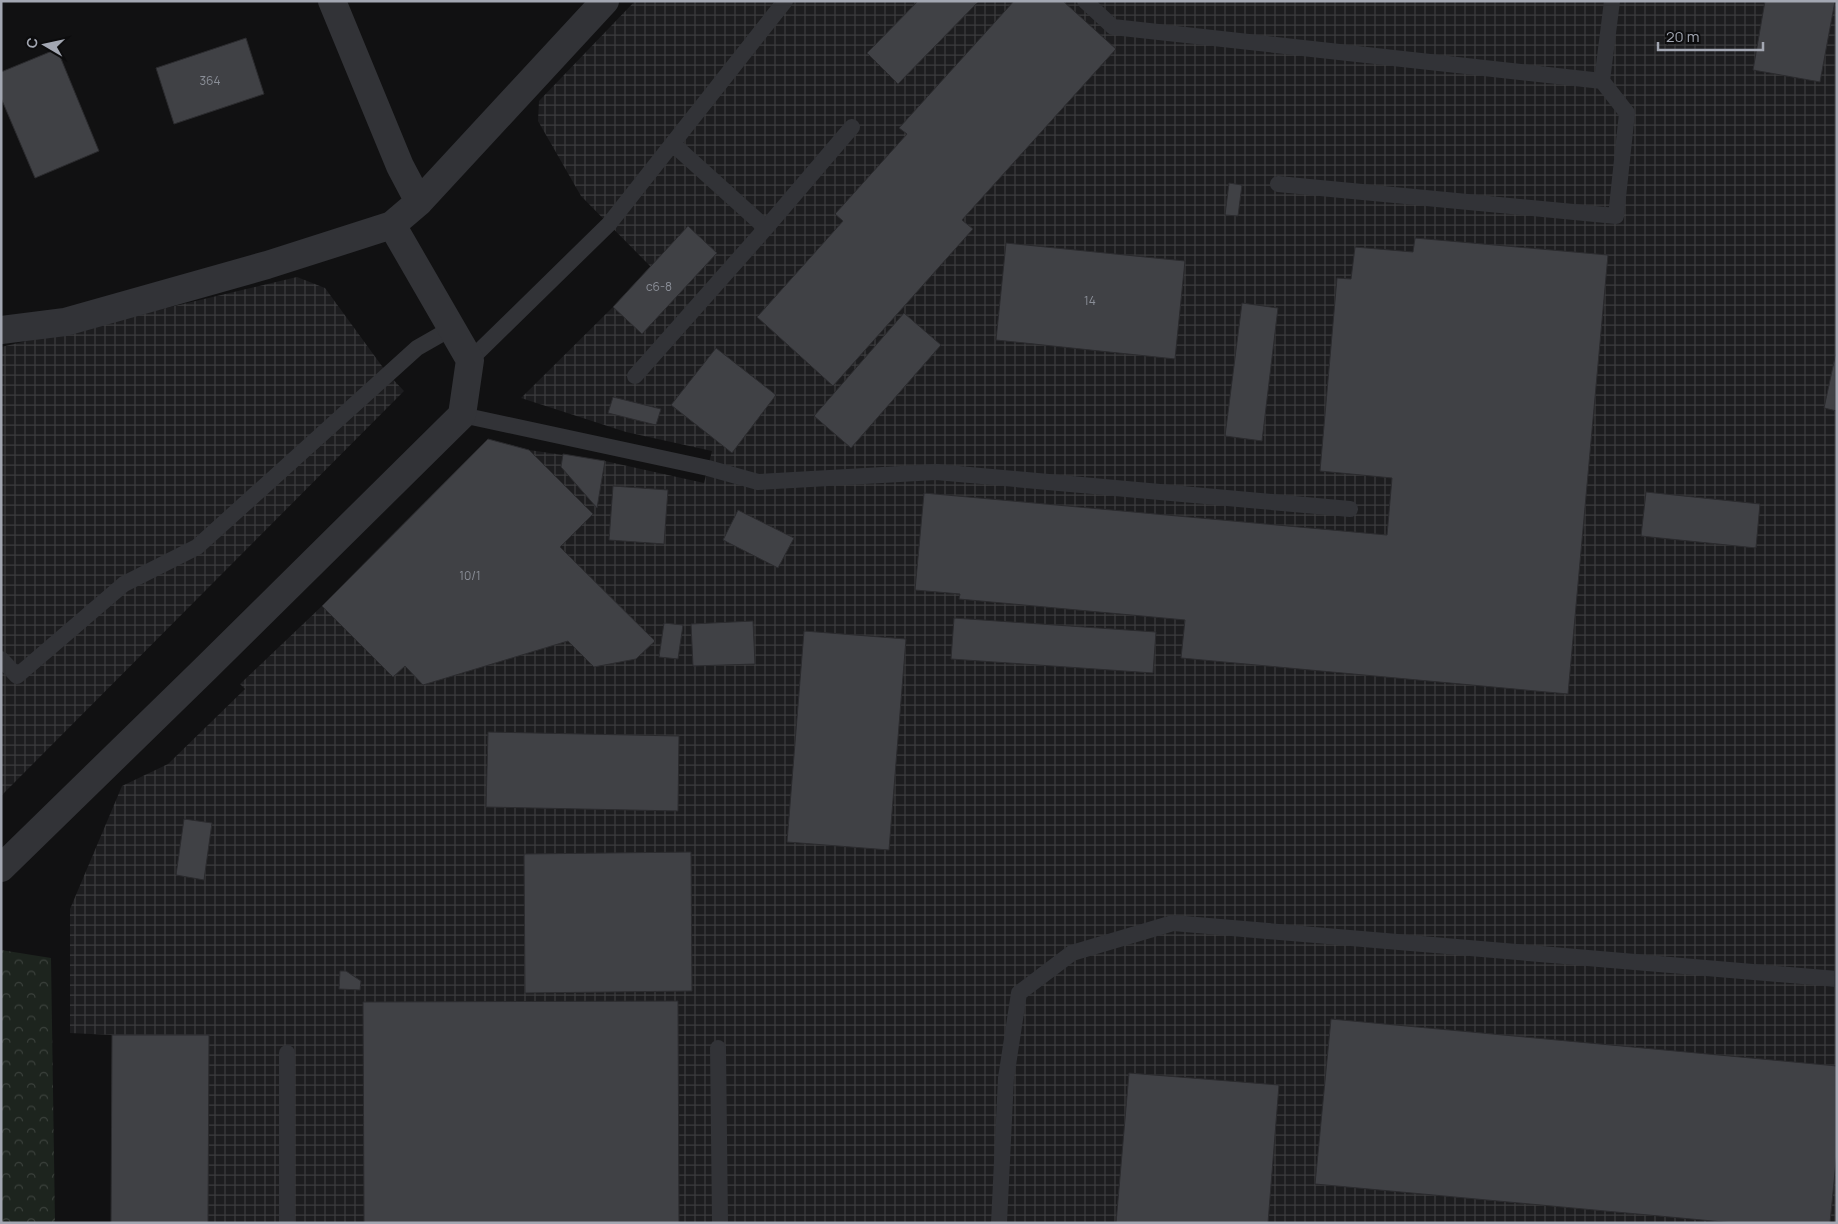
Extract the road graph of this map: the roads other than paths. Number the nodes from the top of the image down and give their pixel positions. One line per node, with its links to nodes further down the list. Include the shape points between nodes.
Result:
1 (332, 1): 10 (street)
2 (605, 1): 10 (street)
3 (785, 1): 8 (lane)
4 (1086, 1): 6 (lane, via 1113,27)
5 (1612, 1): 6 (lane)
6 (1602, 81): 9 (lane, via 1627,113 1616,216)
7 (852, 127): 12 (lane)
8 (673, 144): 12 (lane); 15 (lane, via 609,224)
9 (1278, 184)
10 (418, 202): 11 (street)
11 (392, 225): 13 (street); 14 (street, via 267,265 65,322)
12 (766, 228): 16 (lane)
13 (452, 328): 15 (street); 19 (lane, via 417,348 197,547 124,584 17,676)
14 (1, 330)
15 (470, 360): 17 (street)
16 (635, 376)
17 (462, 414): 18 (lane, via 758,482 936,472); 20 (street)
18 (1350, 509)
19 (1, 659)
20 (1, 868)
21 (1837, 979): 26 (lane, via 1173,923 1072,953 1019,993 1006,1078)
22 (718, 1048): 25 (lane)
23 (287, 1053): 24 (lane)
24 (286, 1223)
25 (720, 1223)
26 (999, 1223)

